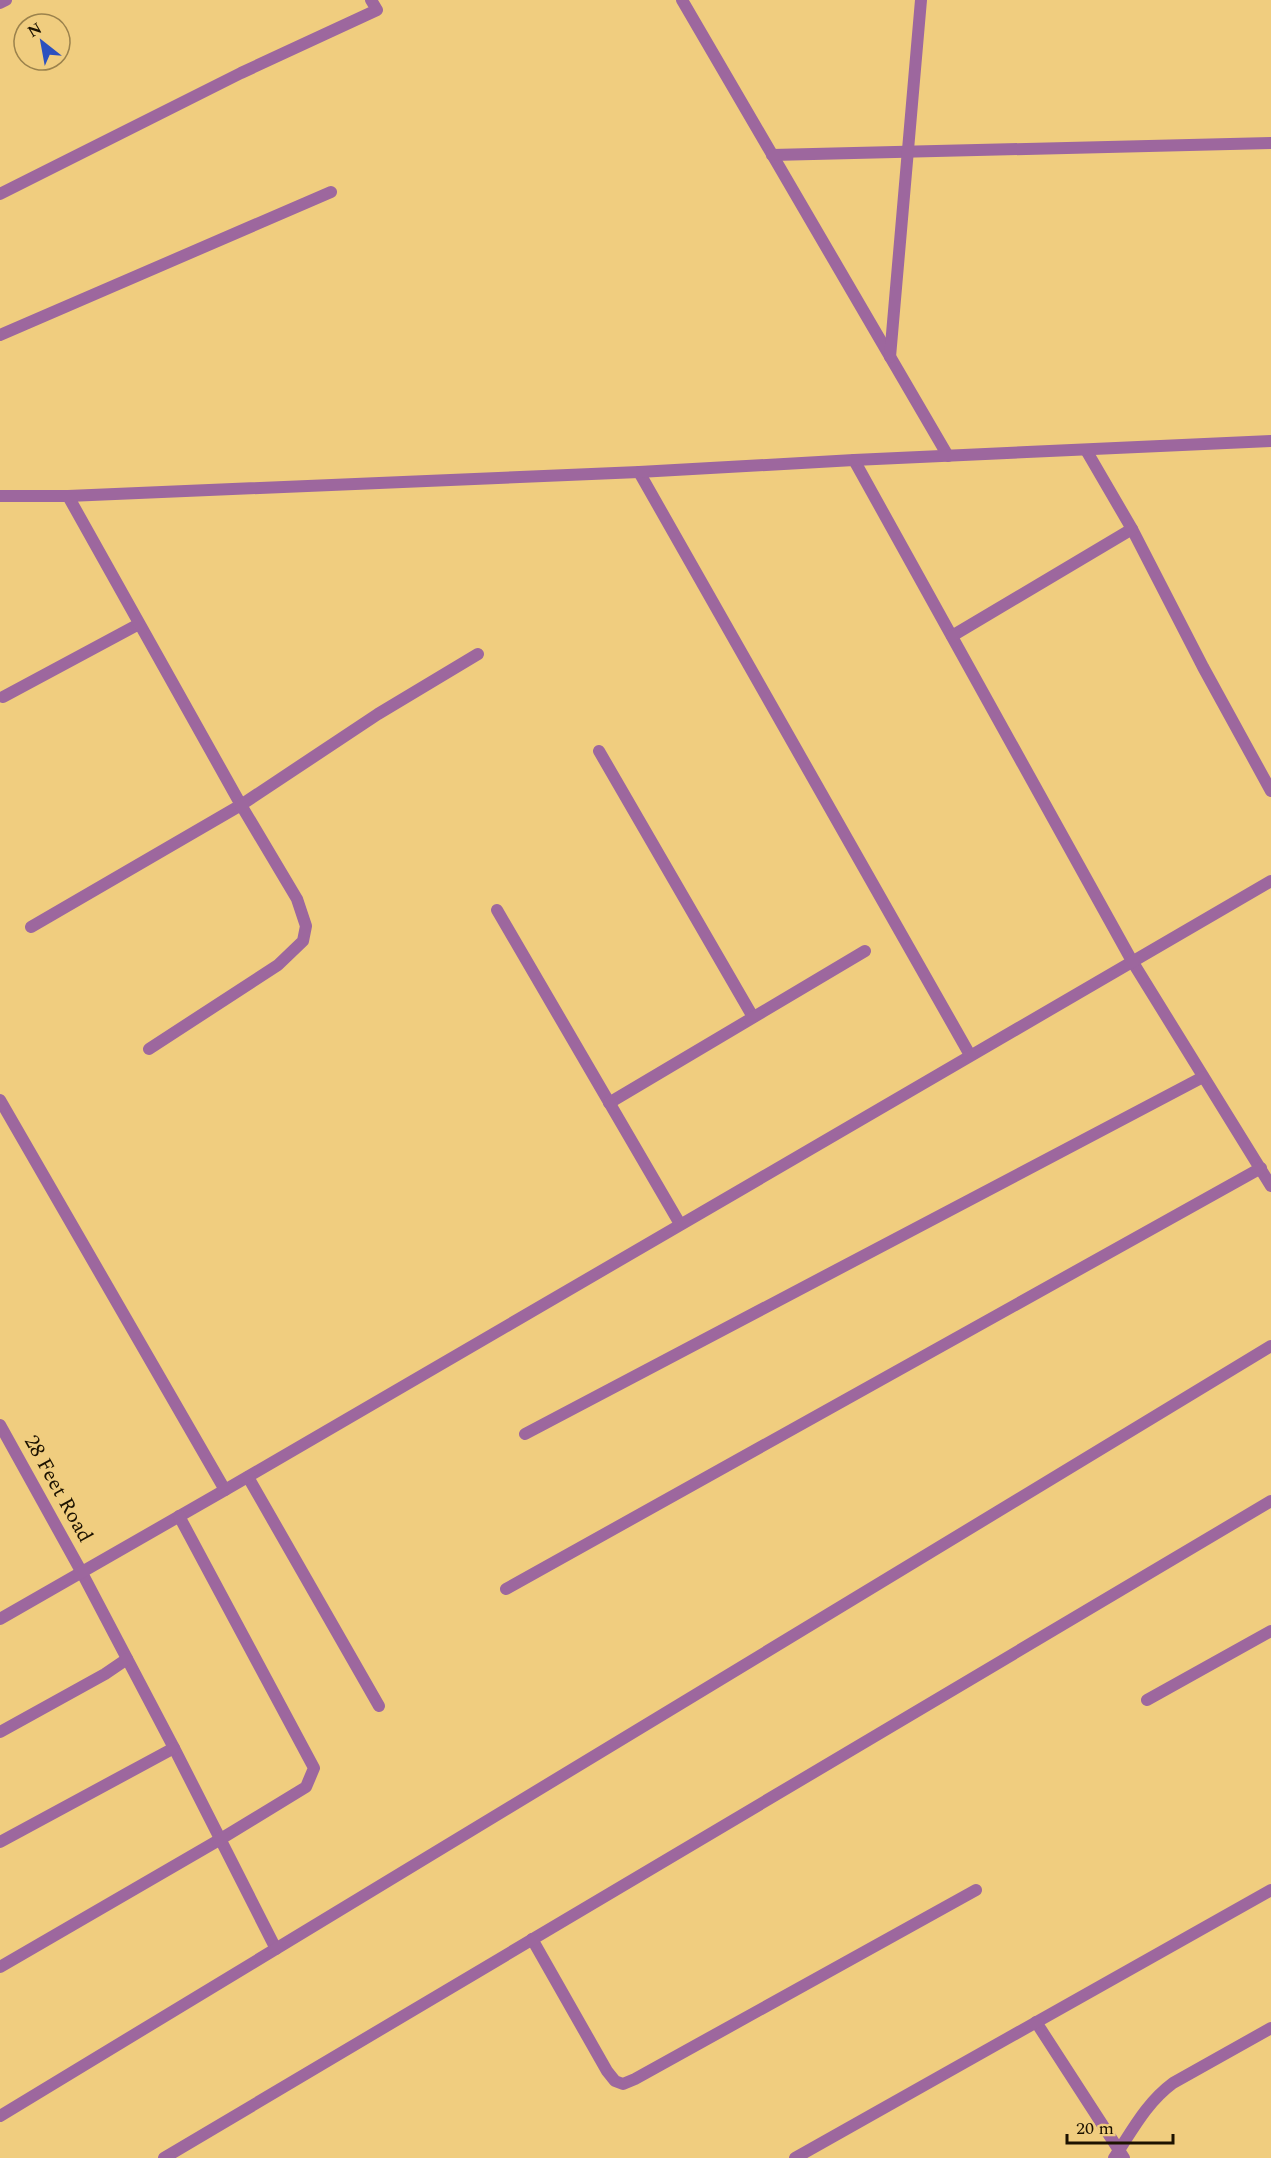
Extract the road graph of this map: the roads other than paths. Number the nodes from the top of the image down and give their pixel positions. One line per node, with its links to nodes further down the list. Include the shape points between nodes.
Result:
1 (6, 0): 5 (street)
2 (371, 0): 10 (street, via 376,10)
3 (682, 0): 8 (street)
4 (921, 0): 7 (street)
5 (0, 3)
6 (1271, 143): 7 (street)
7 (906, 153): 8 (street); 12 (street)
8 (772, 155): 12 (street)
9 (331, 192): 11 (street)
10 (0, 194)
11 (0, 335)
12 (890, 357): 15 (street)
13 (1271, 441): 14 (street)
14 (1086, 450): 15 (street); 20 (street)
15 (948, 456): 16 (street)
16 (854, 460): 17 (street); 22 (street)
17 (639, 472): 19 (street); 35 (street)
18 (0, 496): 19 (street)
19 (68, 496): 21 (street)
20 (1132, 529): 22 (street); 26 (street)
21 (139, 624): 24 (street); 27 (street)
22 (952, 636): 32 (street)
23 (478, 654): 27 (street, via 378,714)
24 (3, 697)
25 (599, 751): 33 (street)
26 (1271, 791)
27 (241, 806): 30 (street); 34 (street, via 297,899 306,926 303,941 278,965)
28 (1271, 881): 32 (street)
29 (497, 910): 38 (street)
30 (31, 927)
31 (865, 951): 33 (street)
32 (1132, 961): 35 (street); 36 (street)
33 (753, 1017): 38 (street)
34 (149, 1049)
35 (970, 1055): 41 (street)
36 (1203, 1077): 39 (street); 44 (street)
37 (0, 1100): 46 (street)
38 (609, 1102): 41 (street)
39 (1261, 1168): 40 (street); 50 (street)
40 (1271, 1186)
41 (680, 1224): 45 (street)
42 (1271, 1346): 63 (street)
43 (0, 1425): 49 (street, 28 Feet Road)
44 (525, 1434)
45 (248, 1477): 46 (street); 55 (street)
46 (225, 1490): 48 (street)
47 (1271, 1501): 62 (street)
48 (179, 1516): 49 (street); 58 (street, via 314,1768 306,1787)
49 (81, 1571): 51 (street); 53 (street, 28 Feet Road)
50 (506, 1589)
51 (0, 1618)
52 (1271, 1631): 54 (street)
53 (127, 1659): 56 (street); 57 (street, 28 Feet Road)
54 (1147, 1700)
55 (379, 1706)
56 (0, 1732)
57 (174, 1748): 58 (street, 28 Feet Road); 59 (street)
58 (219, 1840): 63 (street, 28 Feet Road); 64 (street)
59 (0, 1842)
60 (976, 1890): 62 (street, via 623,2084 607,2071)
61 (1271, 1890): 65 (street)
62 (532, 1939): 69 (street)
63 (276, 1949): 67 (street)
64 (0, 1967)
65 (1036, 2022): 68 (street); 70 (street)
66 (1271, 2028): 68 (street, via 1159,2094)
67 (0, 2116)
68 (1119, 2155)
69 (164, 2158)
70 (795, 2158)

